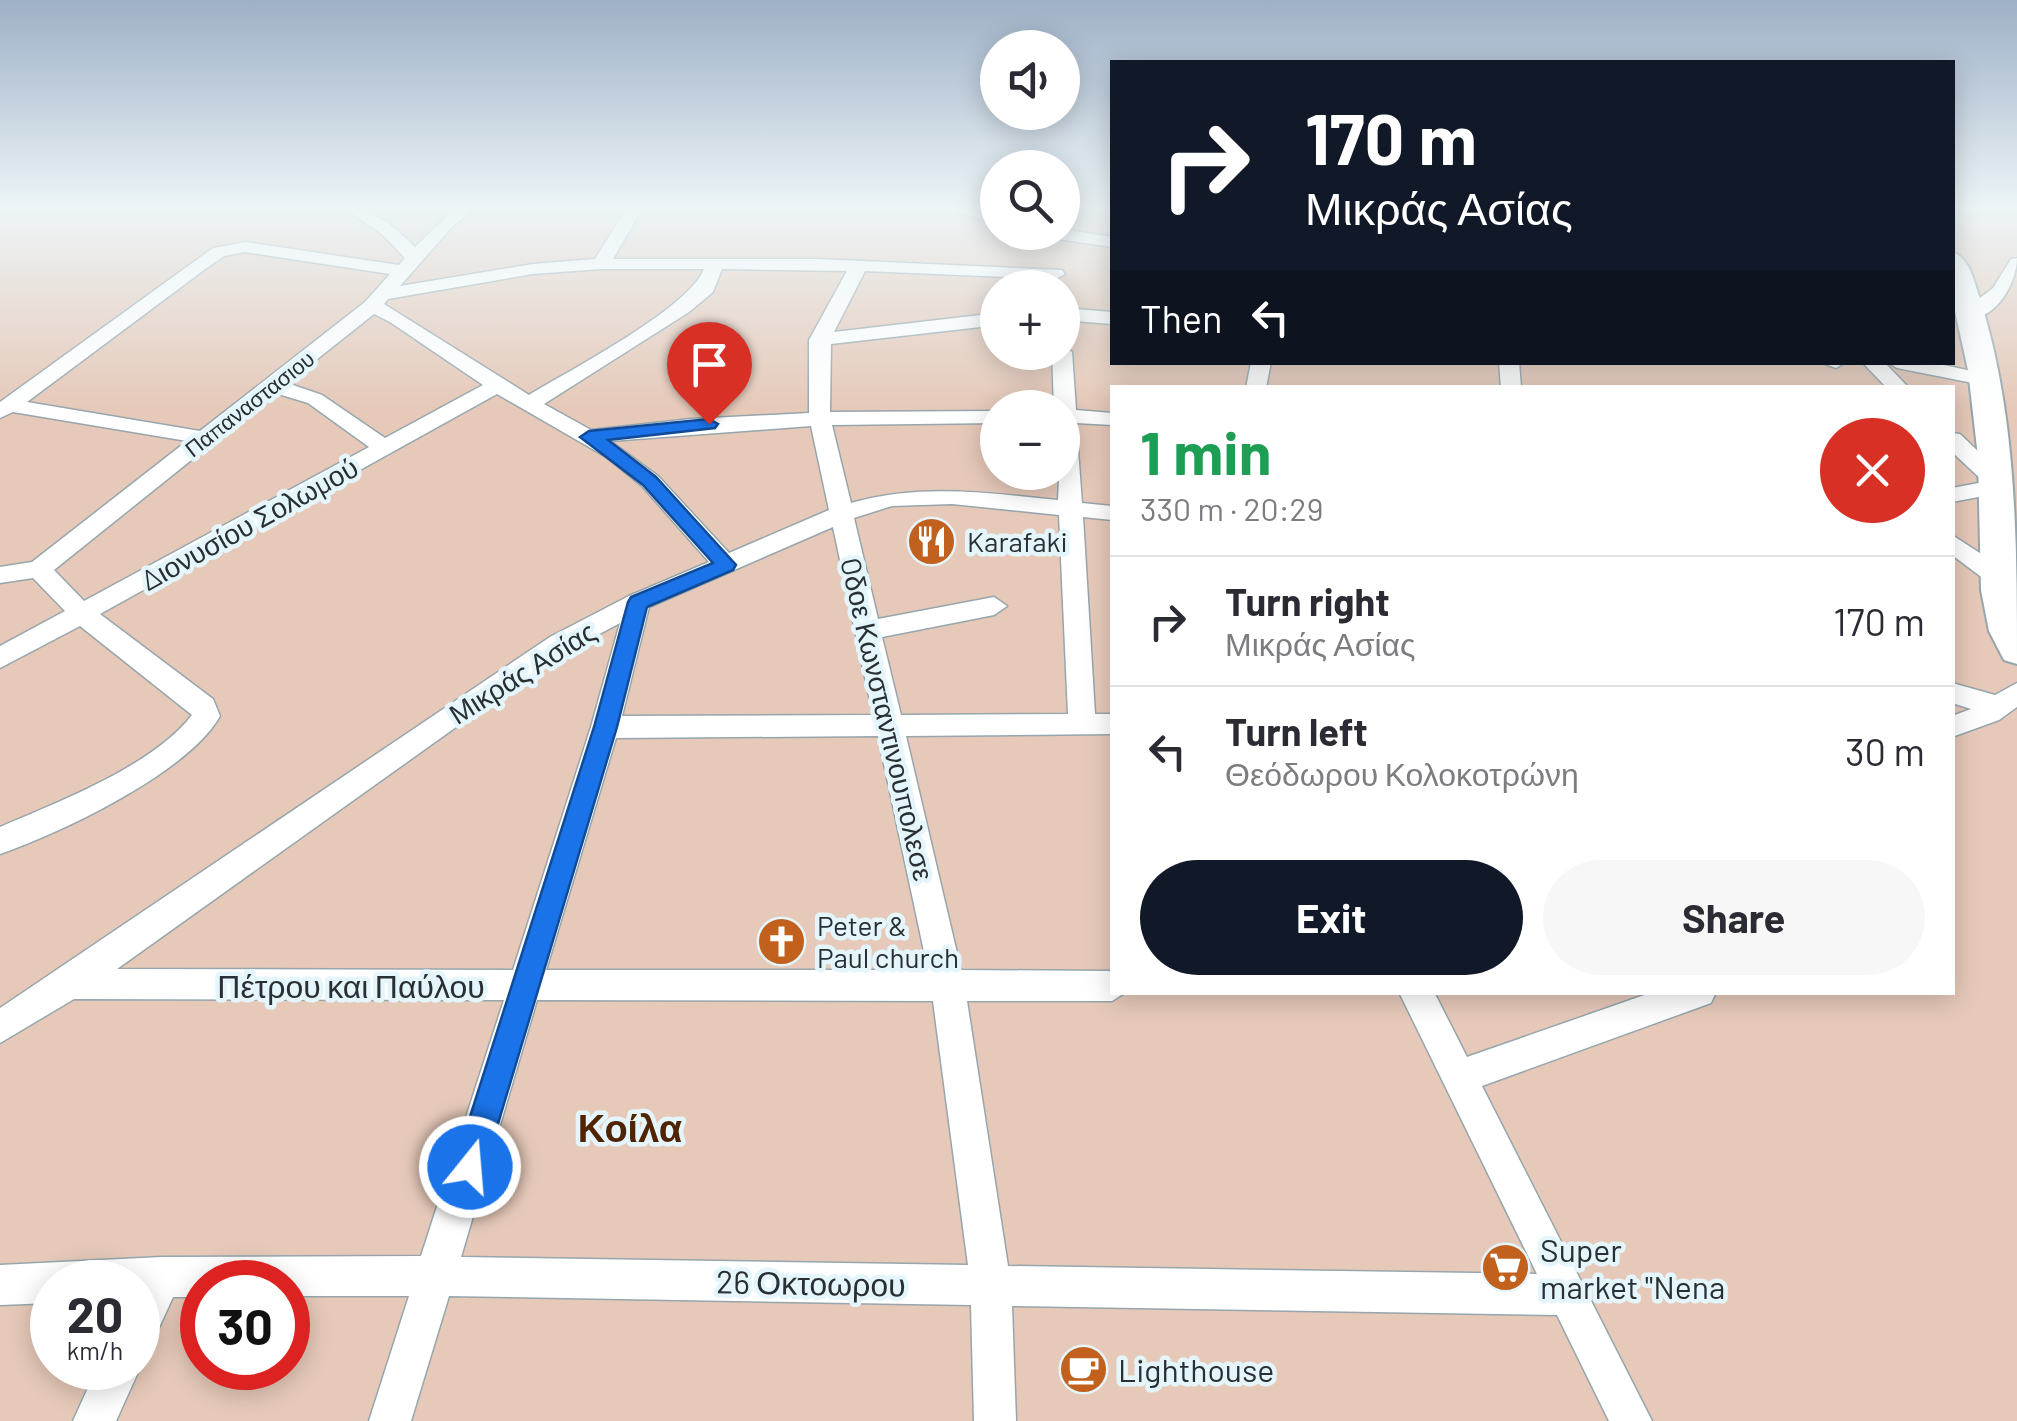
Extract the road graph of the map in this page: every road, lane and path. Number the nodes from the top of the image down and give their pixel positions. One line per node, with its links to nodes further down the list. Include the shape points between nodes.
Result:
1 (185, 275): 21 (street)
2 (400, 275): 8 (street, Παπαναστασιου)
3 (501, 275): 8 (street)
4 (711, 275): 20 (street, via 682,308)
5 (854, 275): 13 (street, Oδοε Κωνσταντινουπολεσε)
6 (1957, 275): 9 (main road)
7 (2009, 275): 9 (street)
8 (378, 300): 17 (street, Παπαναστασιου); 19 (street)
9 (1970, 314): 16 (main road)
10 (1080, 315): 11 (street)
11 (1110, 318)
12 (980, 322): 13 (street)
13 (819, 340): 24 (street, Oδοε Κωνσταντινουπολεσε)
14 (1875, 365): 18 (street)
15 (1912, 365): 16 (street)
16 (1983, 379): 30 (main road)
17 (271, 385): 27 (street, Παπαναστασιου); 29 (street, via 315,399)
18 (1895, 385)
19 (497, 386): 20 (street); 29 (street, Διονυσίου Σολωμού)
20 (529, 404): 26 (street)
21 (4, 409): 27 (street)
22 (980, 417): 24 (street)
23 (1080, 417): 25 (street)
24 (820, 418): 26 (street); 34 (street, Oδοε Κωνσταντινουπολεσε)
25 (1110, 419)
26 (589, 437): 37 (street, via 650,481)
27 (205, 438): 38 (street, Παπαναστασιου)
28 (1955, 442): 30 (street)
29 (385, 448): 43 (street, Διονυσίου Σολωμού)
30 (1997, 484): 32 (street); 40 (main road)
31 (1071, 490): 33 (street)
32 (1955, 494)
33 (1073, 509): 34 (street, Μικράς Ασίας, via 919,497); 35 (street, Μικράς Ασίας); 50 (street)
34 (841, 514): 37 (street, Μικράς Ασίας); 44 (street, Oδοε Κωνσταντινουπολεσε)
35 (1110, 514)
36 (1955, 545): 40 (street)
37 (726, 565): 41 (street, Μικράς Ασίας)
38 (39, 569): 39 (street); 43 (street)
39 (0, 575)
40 (1997, 576): 45 (main road, via 2004,624)
41 (638, 602): 53 (street); 55 (street, Μικράς Ασίας, via 477,698)
42 (994, 606): 44 (street)
43 (82, 614): 46 (street, Διονυσίου Σολωμού); 54 (street, via 203,706 206,716 192,737 101,793)
44 (870, 630): 49 (street, Oδοε Κωνσταντινουπολεσε)
45 (2017, 650)
46 (0, 658)
47 (1955, 693): 48 (street)
48 (2009, 700): 52 (street)
49 (890, 723): 50 (street); 53 (street); 57 (street, Oδοε Κωνσταντινουπολεσε)
50 (1082, 724): 51 (street)
51 (1110, 724)
52 (1955, 726)
53 (605, 727): 56 (street)
54 (0, 841)
55 (68, 984): 56 (street, Πέτρου και Παύλου); 61 (street, Μικράς Ασίας)
56 (524, 985): 57 (street, Πέτρου και Παύλου); 63 (street)
57 (948, 986): 58 (street, Πέτρου και Παύλου); 68 (street, Oδοε Κωνσταντινουπολεσε)
58 (1110, 986)
59 (1417, 995): 62 (street)
60 (1690, 995): 62 (street)
61 (0, 1027)
62 (1458, 1077): 69 (street)
63 (437, 1276): 64 (street, 26 Οκτοωρου); 68 (street, 26 Οκτοωρου); 72 (street)
64 (162, 1277): 65 (street)
65 (160, 1281)
66 (30, 1284): 67 (street, 26 Οκτοωρου)
67 (0, 1285)
68 (990, 1285): 69 (street, 26 Οκτοωρου); 73 (street, Oδοε Κωνσταντινουπολεσε)
69 (1566, 1295): 74 (street)
70 (109, 1390): 71 (street)
71 (94, 1421)
72 (390, 1421)
73 (995, 1421)
74 (1631, 1421)

